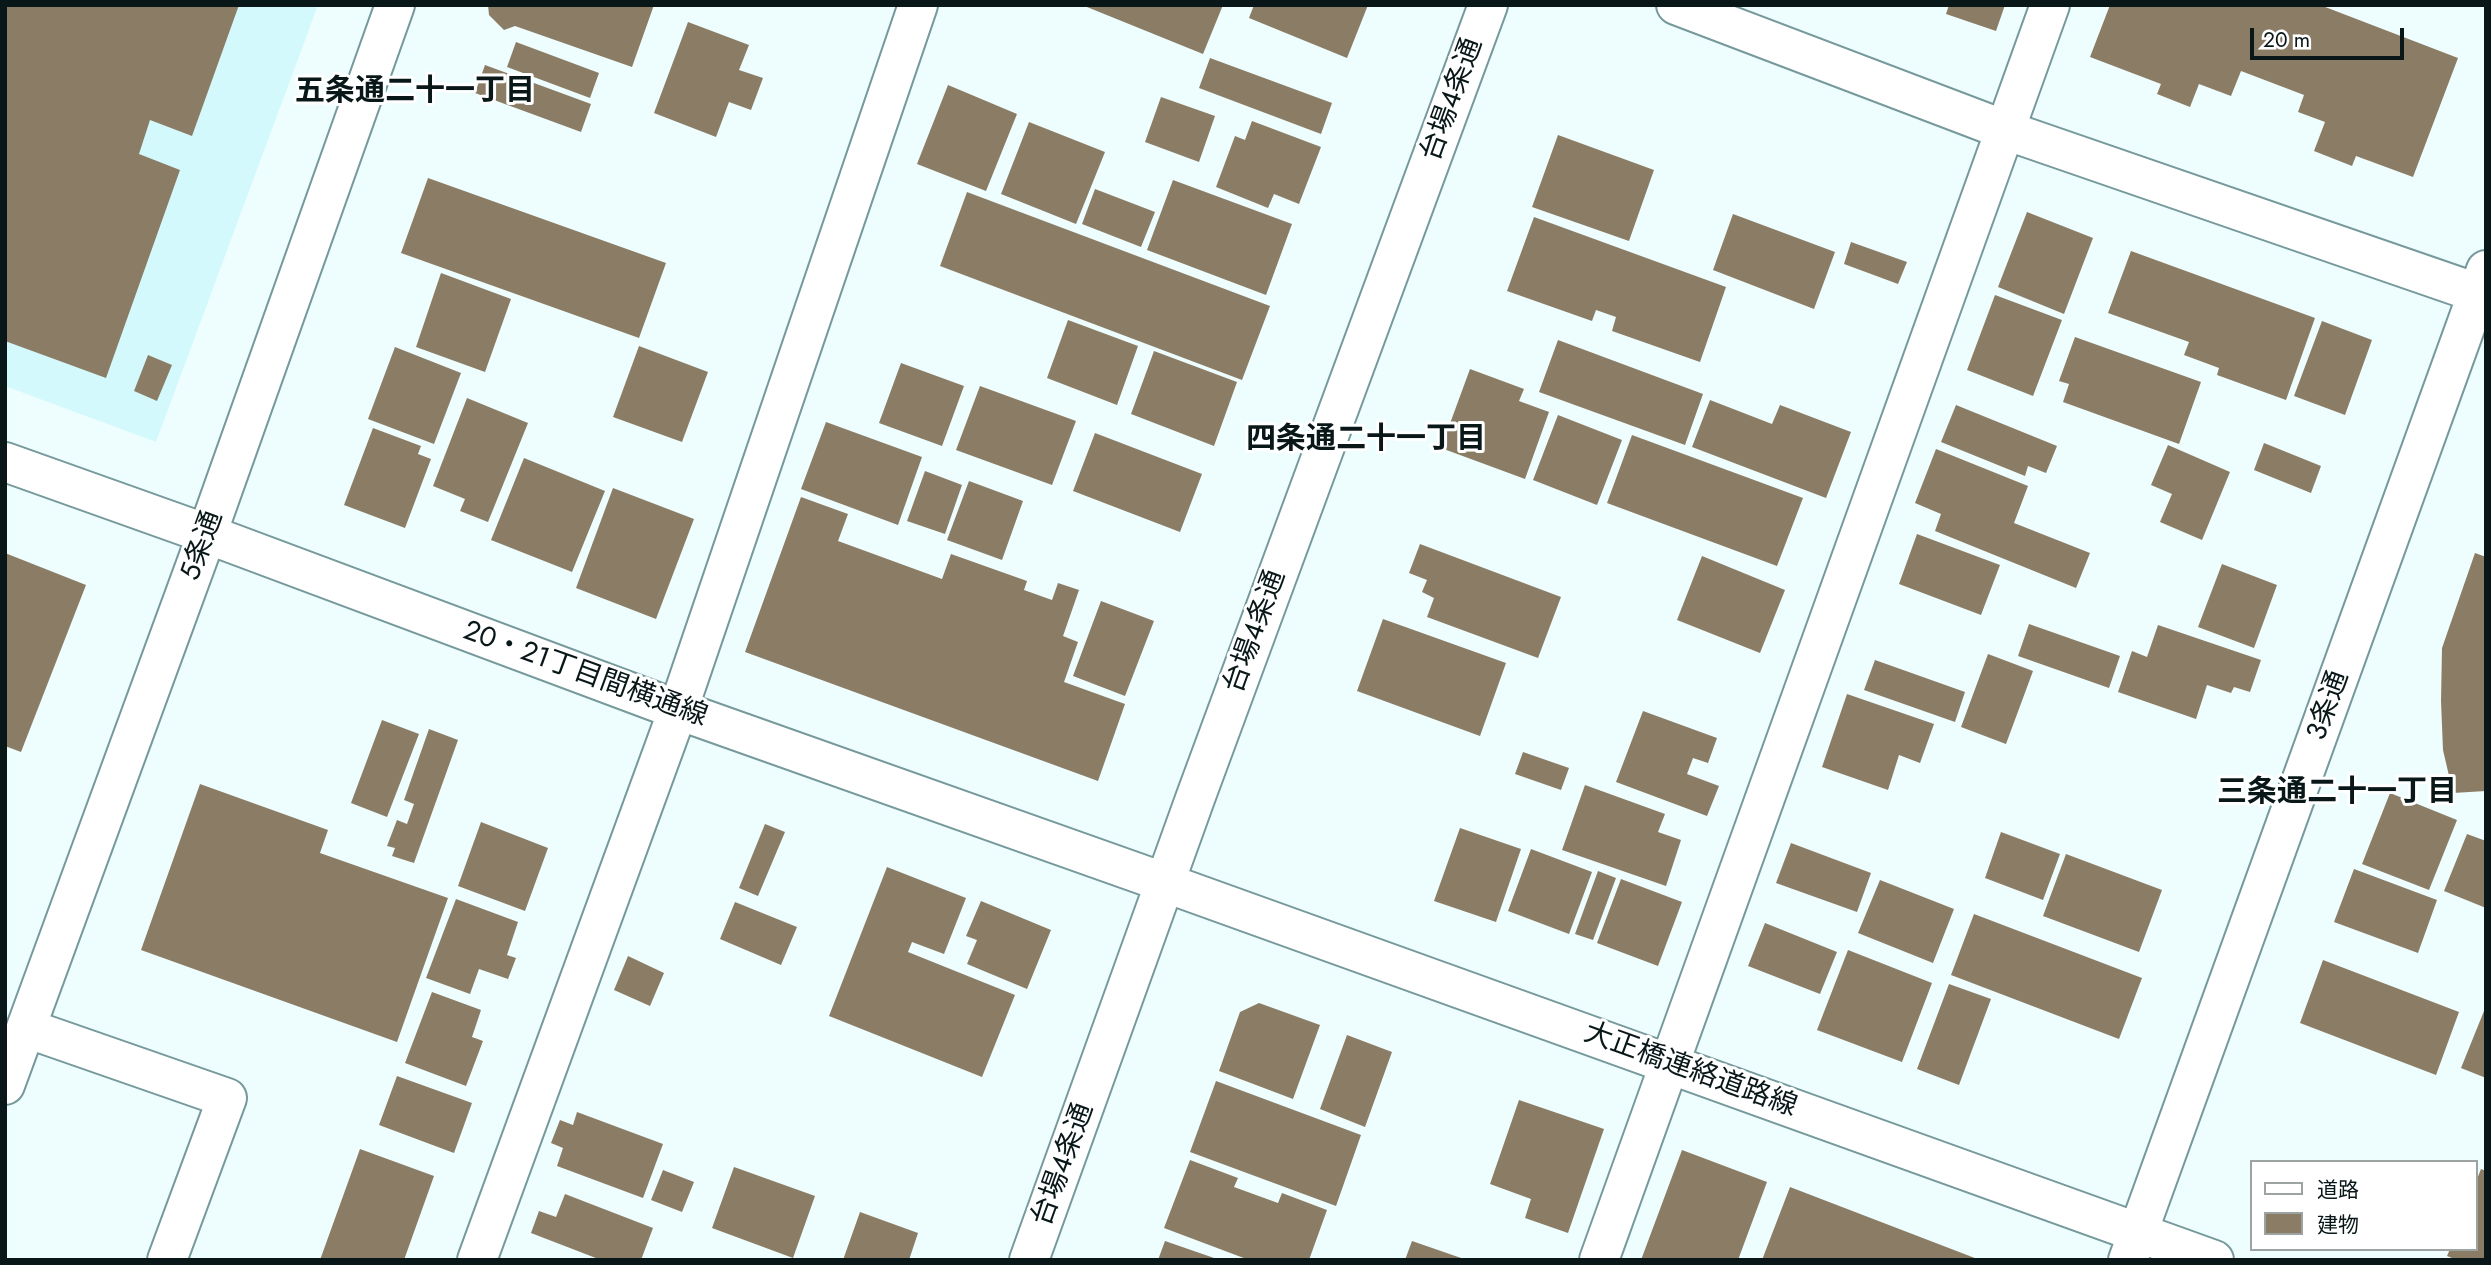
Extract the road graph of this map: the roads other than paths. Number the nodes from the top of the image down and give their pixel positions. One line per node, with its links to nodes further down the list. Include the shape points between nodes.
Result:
1 (395, 5): 9 (street, 5条通)
2 (918, 5): 10 (street)
3 (1488, 5): 11 (street, 台場4条通)
4 (1676, 5): 6 (street)
5 (2050, 5): 6 (street)
6 (2005, 130): 7 (street); 13 (street)
7 (2483, 287): 15 (street, 3条通)
8 (5, 462): 9 (street, 20・21丁目間横通線)
9 (207, 534): 10 (street, 20・21丁目間横通線); 12 (street, 5条通)
10 (678, 710): 11 (street, 20・21丁目間横通線); 17 (street)
11 (1166, 883): 13 (street, 大正橋連絡道路線); 18 (street, 台場4条通)
12 (26, 1028): 14 (street, 5条通); 16 (street, via 227,1098)
13 (1668, 1063): 15 (street, 大正橋連絡道路線); 19 (street)
14 (5, 1085)
15 (2134, 1246): 20 (street, 大正橋連絡道路線)
16 (167, 1260)
17 (477, 1260)
18 (1030, 1260)
19 (1599, 1260)
20 (2214, 1260)

